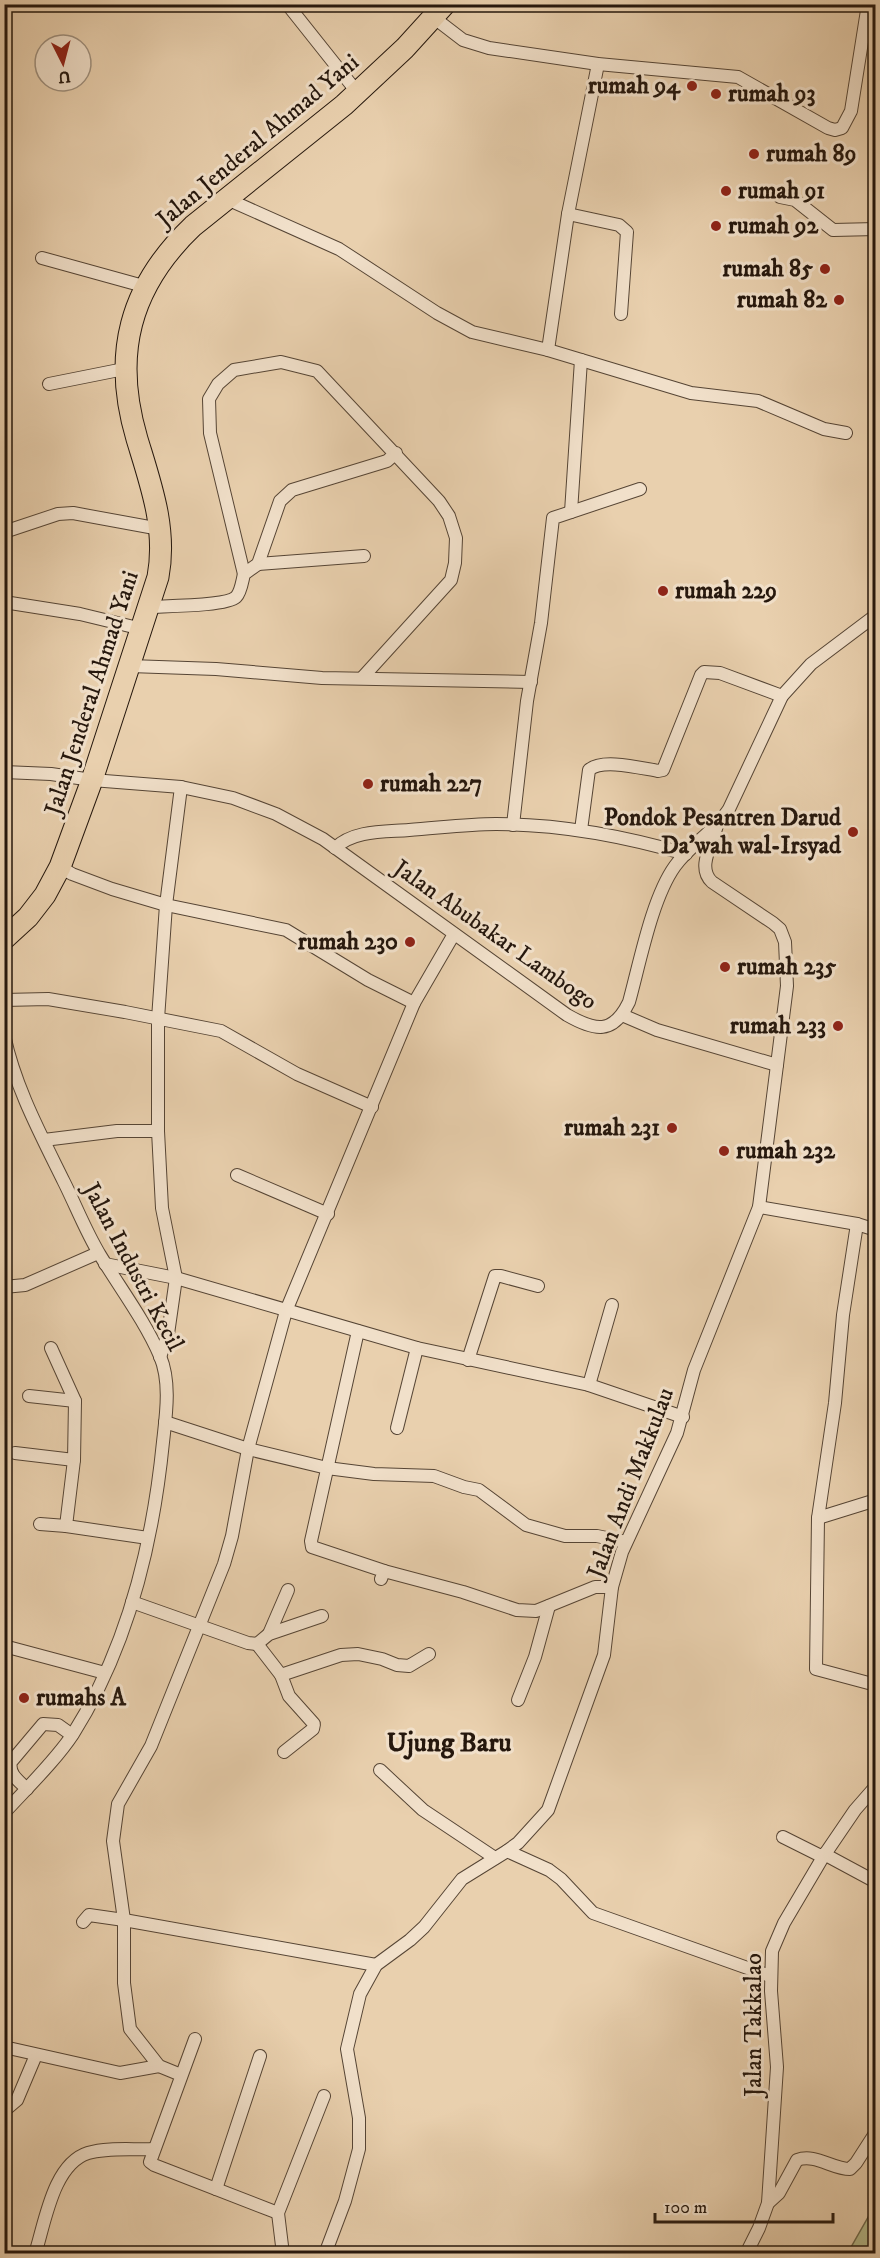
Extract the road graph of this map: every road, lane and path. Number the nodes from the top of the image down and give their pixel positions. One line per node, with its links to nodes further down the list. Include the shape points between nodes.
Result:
1 (287, 4): 5 (street)
2 (868, 4): 4 (street, via 851,111 840,129 828,128 738,77)
3 (439, 11): 4 (street, via 463,40 489,48); 5 (highway, Jalan Jenderal Ahmad Yani)
4 (598, 64): 8 (street)
5 (357, 92): 7 (highway, Jalan Jenderal Ahmad Yani)
6 (780, 197): 9 (street, via 795,201 833,230)
7 (227, 199): 11 (highway, Jalan Jenderal Ahmad Yani, via 177,241); 13 (street, via 339,249 472,332)
8 (568, 214): 12 (street, via 619,225 627,232); 13 (street)
9 (876, 229)
10 (42, 258): 11 (street)
11 (147, 287): 15 (highway, Jalan Jenderal Ahmad Yani, via 131,326)
12 (621, 314)
13 (548, 350): 14 (street)
14 (581, 360): 17 (street, via 691,393 758,402 824,429); 20 (street)
15 (124, 369): 16 (street); 21 (highway, Jalan Jenderal Ahmad Yani)
16 (49, 384)
17 (846, 433)
18 (396, 453): 24 (street, via 387,461 292,490 280,501); 25 (street, via 317,371 281,362 234,370 209,399 210,433); 31 (street, via 449,516 456,538 454,563 451,580)
19 (640, 489): 20 (street)
20 (571, 512): 32 (street, via 553,518)
21 (160, 529): 22 (street, via 73,513); 27 (highway, Jalan Jenderal Ahmad Yani, via 160,565)
22 (4, 531)
23 (364, 556): 24 (street)
24 (258, 564): 25 (street)
25 (244, 574): 27 (street, via 239,595 232,600)
26 (4, 602): 29 (street)
27 (150, 607): 29 (highway, Jalan Jenderal Ahmad Yani)
28 (876, 615): 33 (street, Jalan Abubakar Lambogo, via 811,664)
29 (142, 629): 30 (highway, Jalan Jenderal Ahmad Yani)
30 (130, 666): 31 (street); 35 (highway, Jalan Jenderal Ahmad Yani)
31 (362, 678): 32 (street)
32 (531, 682): 37 (street)
33 (782, 696): 38 (street, Jalan Abubakar Lambogo, via 729,809); 39 (street, via 720,673 704,672 663,770 600,764 589,770)
34 (4, 772): 35 (street, Jalan Abubakar Lambogo)
35 (92, 780): 36 (street, Jalan Abubakar Lambogo); 42 (highway, Jalan Jenderal Ahmad Yani)
36 (181, 788): 40 (street, Jalan Abubakar Lambogo, via 234,798 276,814); 43 (street)
37 (513, 825): 39 (street); 40 (street, via 368,834 344,839)
38 (717, 825): 41 (street, Jalan Abubakar Lambogo); 51 (street, Jalan Andi Makkulau, via 704,864 706,876 773,923 784,938 788,986)
39 (581, 830): 41 (street)
40 (335, 848): 44 (street, Jalan Abubakar Lambogo)
41 (686, 854): 48 (street, Jalan Abubakar Lambogo, via 660,894)
42 (60, 867): 43 (street, via 112,890); 45 (highway, Jalan Jenderal Ahmad Yani, via 28,918)
43 (166, 904): 47 (street, via 286,930); 49 (street)
44 (454, 934): 47 (street); 48 (street, Jalan Abubakar Lambogo, via 585,1026 607,1027)
45 (4, 939)
46 (4, 1000): 49 (street, via 48,999)
47 (414, 1003): 52 (street)
48 (622, 1015): 51 (street, via 657,1030)
49 (158, 1018): 52 (street, via 221,1030 297,1074); 53 (street)
50 (4, 1035): 54 (street, Jalan Industri Kecil, via 12,1068)
51 (777, 1065): 56 (street, Jalan Andi Makkulau)
52 (372, 1107): 57 (street)
53 (158, 1131): 54 (street, via 117,1131); 61 (street, via 162,1208)
54 (44, 1140): 60 (street, Jalan Industri Kecil)
55 (237, 1175): 57 (street)
56 (759, 1207): 58 (street); 74 (street, Jalan Andi Makkulau, via 694,1370)
57 (328, 1214): 65 (street)
58 (857, 1224): 59 (street); 82 (street)
59 (876, 1230)
60 (102, 1258): 61 (street); 63 (street, via 25,1285); 69 (street, Jalan Industri Kecil)
61 (176, 1278): 65 (street); 69 (street, via 168,1334)
62 (538, 1286): 70 (street, via 495,1276)
63 (4, 1287)
64 (612, 1305): 71 (street)
65 (286, 1311): 66 (street); 77 (street)
66 (358, 1331): 68 (street); 80 (street)
67 (51, 1348): 73 (street)
68 (417, 1348): 70 (street); 76 (street)
69 (160, 1357): 75 (street, Jalan Industri Kecil, via 166,1382)
70 (468, 1360): 71 (street)
71 (589, 1385): 74 (street)
72 (29, 1396): 73 (street)
73 (75, 1401): 79 (street)
74 (682, 1417): 86 (street, Jalan Andi Makkulau)
75 (165, 1422): 77 (street); 85 (street, Jalan Industri Kecil)
76 (398, 1428)
77 (248, 1449): 80 (street); 92 (street, via 230,1546)
78 (15, 1453): 79 (street)
79 (74, 1460): 84 (street)
80 (327, 1468): 86 (street, via 435,1476 480,1490 526,1525 565,1536 597,1536); 90 (street, via 312,1547 382,1575 463,1592 517,1610 536,1611)
81 (876, 1500): 82 (street)
82 (818, 1518): 99 (street, via 816,1669)
83 (40, 1524): 84 (street)
84 (66, 1526): 85 (street)
85 (148, 1538): 89 (street, Jalan Industri Kecil)
86 (626, 1542): 87 (street, Jalan Andi Makkulau)
87 (612, 1587): 90 (street, via 595,1587); 108 (street, Jalan Andi Makkulau, via 604,1655 548,1810)
88 (288, 1590): 93 (street)
89 (132, 1602): 92 (street); 97 (street, Jalan Industri Kecil)
90 (549, 1606): 100 (street)
91 (322, 1616): 93 (street)
92 (199, 1625): 94 (street); 112 (street, via 151,1746 118,1804 113,1841)
93 (269, 1634): 94 (street)
94 (257, 1644): 98 (street)
95 (4, 1646): 97 (street)
96 (429, 1654): 98 (street, via 409,1666 358,1654 341,1655)
97 (105, 1673): 101 (street, Jalan Industri Kecil)
98 (281, 1675): 102 (street, via 289,1695 314,1724)
99 (876, 1685)
100 (518, 1700)
101 (72, 1735): 105 (street, Jalan Industri Kecil); 105 (street, via 58,1725 43,1724 11,1762 12,1773)
102 (284, 1752)
103 (380, 1770): 110 (street, via 430,1815)
104 (876, 1785): 109 (street, Jalan Takkalao)
105 (27, 1789): 106 (street, Jalan Industri Kecil)
106 (4, 1813)
107 (783, 1837): 109 (street)
108 (507, 1851): 110 (street, Jalan Andi Makkulau); 115 (street, via 549,1870 593,1913)
109 (824, 1856): 111 (street); 115 (street, Jalan Takkalao, via 775,1942)
110 (495, 1858): 114 (street, Jalan Andi Makkulau, via 462,1879 424,1927)
111 (876, 1882)
112 (124, 1920): 113 (street, via 89,1915); 114 (street); 120 (street, via 128,2023 135,2038)
113 (83, 1922)
114 (376, 1965): 131 (street, Jalan Andi Makkulau, via 360,1994 347,2044 359,2118 359,2149)
115 (770, 1976): 127 (street, Jalan Takkalao, via 777,2067)
116 (195, 2039): 121 (street)
117 (4, 2047): 118 (street)
118 (36, 2055): 120 (street, via 120,2073); 123 (street, via 17,2100)
119 (260, 2056): 126 (street)
120 (159, 2066): 121 (street)
121 (181, 2075): 125 (street)
122 (324, 2096): 128 (street)
123 (4, 2111)
124 (876, 2132): 127 (street, via 850,2169 810,2157 797,2160 779,2193)
125 (154, 2149): 126 (street, via 151,2164); 129 (street, via 100,2151 77,2158 57,2185)
126 (216, 2189): 128 (street)
127 (768, 2203): 132 (street, Jalan Takkalao)
128 (278, 2213): 130 (street)
129 (34, 2253)
130 (284, 2253)
131 (325, 2253)
132 (746, 2253)

